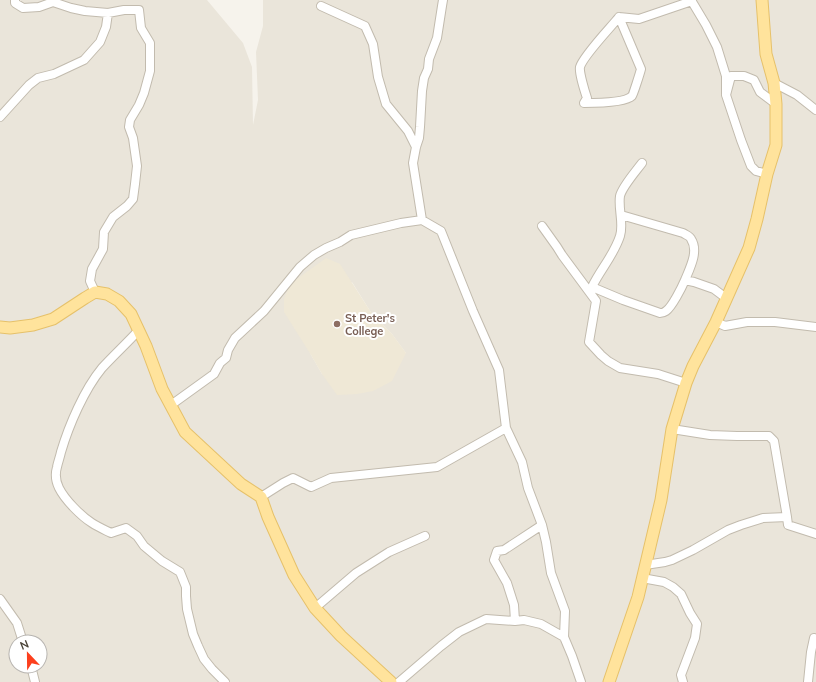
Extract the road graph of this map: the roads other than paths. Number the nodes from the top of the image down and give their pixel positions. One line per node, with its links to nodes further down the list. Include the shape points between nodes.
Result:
1 (15, 0): 6 (street, via 15,3 23,8 39,7 53,2 85,11)
2 (442, 0): 13 (street, via 437,38 424,78)
3 (762, 0): 8 (main road, via 766,54)
4 (691, 1): 7 (street, via 639,19); 9 (street, via 717,47 726,76)
5 (321, 6): 13 (street, via 365,26 374,44 378,77 386,104 408,131)
6 (108, 13): 12 (street, via 100,42 84,60 54,74 38,78); 21 (street, via 139,10 141,28 150,43 150,71 144,93 129,127 136,166 133,199 113,217 104,232 103,249 92,269 90,280)
7 (619, 17): 7 (street, via 580,67 587,98 584,103 632,97 641,69)
8 (774, 83): 10 (main road); 11 (street)
9 (726, 95): 10 (street, via 731,76 744,76 754,80 760,92); 15 (street, via 751,166 756,171)
10 (776, 104): 15 (main road, via 776,145)
11 (816, 110)
12 (0, 117)
13 (416, 147): 17 (street, via 413,163)
14 (642, 163): 16 (street, via 622,190)
15 (767, 174): 22 (main road, via 749,248)
16 (621, 216): 19 (street, via 691,237 694,257); 20 (street, via 620,237)
17 (422, 220): 29 (street, via 351,235 314,255 235,338 226,358 214,374); 30 (street, via 441,231 499,370)
18 (542, 226): 23 (street)
19 (685, 280): 20 (street, via 664,313); 22 (street, via 714,289)
20 (592, 287): 23 (street)
21 (96, 292): 26 (main road, via 53,319 33,325); 27 (main road, via 107,294 119,301 131,314)
22 (726, 298): 24 (main road)
23 (596, 300): 28 (street, via 588,342 601,355 620,368 658,374)
24 (716, 322): 25 (street, via 725,326 747,322 775,322); 28 (main road)
25 (816, 327)
26 (0, 328)
27 (138, 331): 29 (main road); 45 (street, via 102,368 92,383 67,434 56,468 56,477 64,496 87,520 111,533 126,528 162,561 180,572 186,587 187,609 198,646 204,659)
28 (686, 383): 31 (main road)
29 (171, 405): 32 (main road, via 185,432 241,484)
30 (506, 428): 32 (street, via 437,467 331,478 311,487 293,478); 34 (street, via 522,462 528,488)
31 (672, 429): 33 (street, via 710,435 769,436 774,441); 37 (main road, via 661,500)
32 (262, 497): 40 (main road, via 268,517 294,575)
33 (787, 517): 35 (street, via 788,525); 37 (street, via 763,518 741,525 672,560)
34 (542, 525): 41 (street, via 504,550 497,551 494,560 507,583 514,605); 43 (street, via 551,573 565,611)
35 (816, 534)
36 (425, 536): 40 (street, via 389,552 356,574)
37 (645, 565): 38 (main road)
38 (642, 578): 49 (main road); 50 (street, via 664,582 673,587 681,594 697,624 695,638 681,675)
39 (0, 599): 42 (street, via 17,623)
40 (315, 608): 46 (main road)
41 (515, 621): 43 (street, via 524,620 541,624); 47 (street, via 486,619 459,632)
42 (20, 634)
43 (564, 637): 48 (street)
44 (814, 638): 51 (street)
45 (225, 682)
46 (391, 682)
47 (399, 682)
48 (582, 682)
49 (609, 682)
50 (683, 682)
51 (808, 682)

